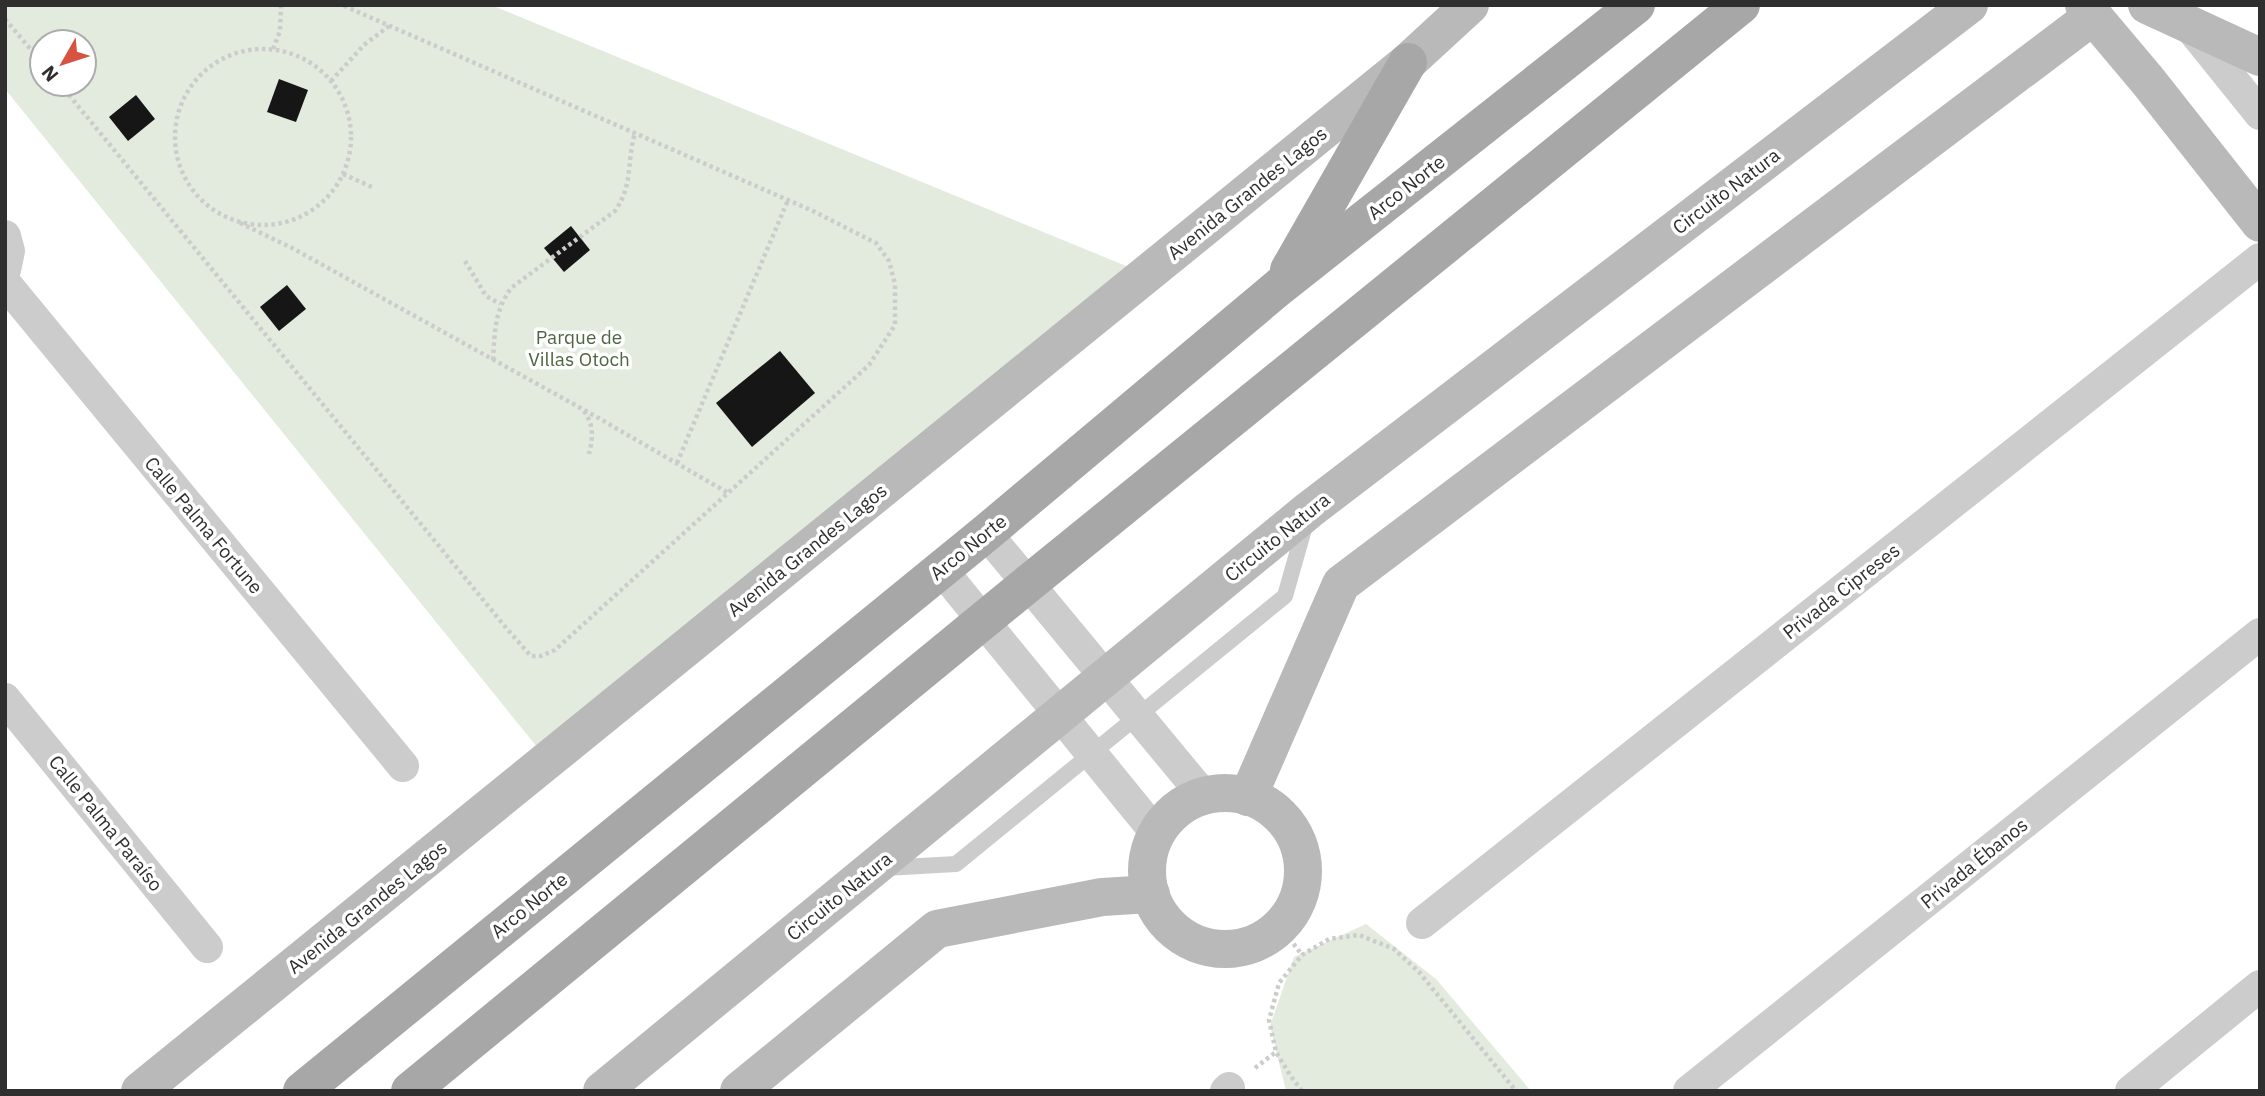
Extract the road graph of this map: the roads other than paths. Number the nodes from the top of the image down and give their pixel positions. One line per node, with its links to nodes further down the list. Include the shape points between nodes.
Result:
1 (1470, 5): 9 (street, Avenida Grandes Lagos)
2 (1636, 5): 16 (main road, Arco Norte)
3 (1741, 5): 20 (main road)
4 (1969, 5): 17 (street, Circuito Natura)
5 (2147, 5): 7 (street)
6 (2089, 11): 11 (street); 30 (street, via 1341,584)
7 (2190, 27): 8 (street); 10 (street)
8 (2260, 57)
9 (1408, 62): 16 (main road); 37 (street, Avenida Grandes Lagos)
10 (2260, 114)
11 (2260, 223)
12 (5, 236): 14 (street, via 9,251)
13 (2260, 259): 34 (street, Privada Cipreses)
14 (5, 270)
15 (5, 284): 28 (street, Calle Palma Fortune)
16 (1279, 287): 18 (main road, Arco Norte)
17 (1309, 510): 23 (street, Circuito Natura); 26 (lane, via 1285,596)
18 (986, 533): 19 (main road, Arco Norte); 20 (street)
19 (941, 569): 21 (street); 38 (main road, Arco Norte)
20 (1029, 583): 21 (main road); 23 (street)
21 (982, 622): 25 (street); 39 (main road)
22 (2260, 634): 42 (street, Privada Ébanos)
23 (1106, 678): 25 (street, Circuito Natura); 26 (street)
24 (5, 699): 35 (street, Calle Palma Paraíso)
25 (1059, 716): 27 (street); 32 (street, Circuito Natura)
26 (1138, 716): 27 (lane); 29 (street)
27 (1091, 754): 31 (street); 32 (lane, via 956,864)
28 (403, 766)
29 (1204, 796): 30 (street); 31 (street, via 1185,804)
30 (1248, 797): 33 (street, via 1272,809 1290,828 1301,852 1303,879 1291,941 1233,949 1207,947 1182,936 1163,917)
31 (1157, 834): 33 (street, via 1149,853)
32 (872, 869): 40 (street, Circuito Natura)
33 (1151, 894): 41 (street, via 1102,897 937,929)
34 (1422, 923)
35 (207, 947)
36 (2260, 986): 43 (street)
37 (140, 1091)
38 (302, 1091)
39 (410, 1091)
40 (602, 1091)
41 (739, 1091)
42 (1689, 1091)
43 (2131, 1091)

